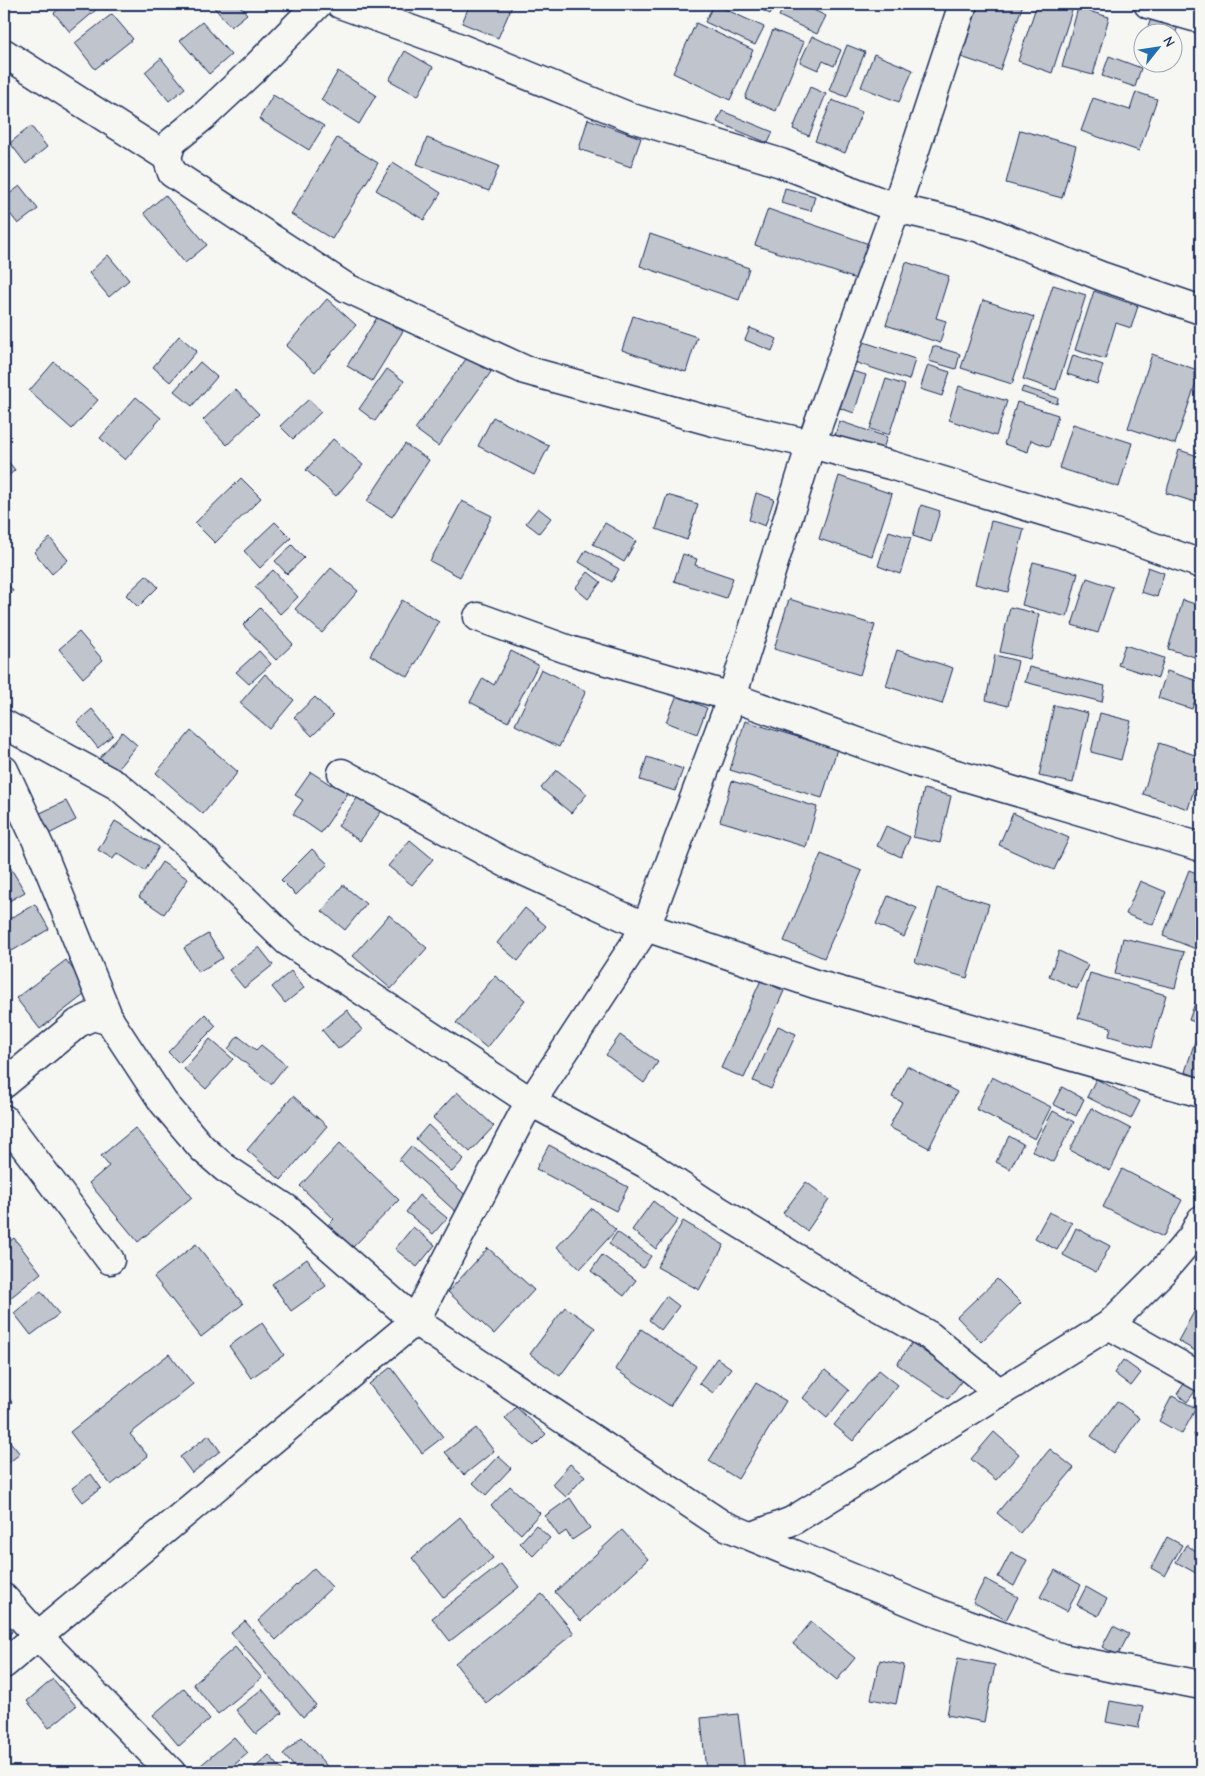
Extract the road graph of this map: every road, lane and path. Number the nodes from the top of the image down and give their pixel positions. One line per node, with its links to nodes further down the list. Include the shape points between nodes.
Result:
1 (318, 4): 7 (street, via 254,69 172,142)
2 (340, 4): 8 (street, via 443,41 635,119 781,163)
3 (963, 4): 8 (street)
4 (1148, 4): 5 (street)
5 (1201, 19)
6 (4, 53): 7 (street)
7 (168, 157): 10 (street, via 172,173 347,288 525,370 714,422)
8 (896, 208): 9 (street, via 980,228 1101,276); 10 (street)
9 (1201, 310)
10 (811, 444): 11 (street, via 1112,532); 13 (street)
11 (1201, 564)
12 (478, 617): 13 (street, via 572,650)
13 (732, 697): 17 (street, via 911,762); 18 (street)
14 (4, 724): 22 (street, via 118,786 194,850 287,941)
15 (4, 770): 19 (street, via 42,852)
16 (342, 773): 18 (street, via 506,863)
17 (1201, 848)
18 (646, 927): 21 (street, via 815,984); 22 (street)
19 (110, 1021): 20 (street, via 93,1016 78,1023); 26 (street, via 164,1102 202,1148 225,1168 287,1209)
20 (4, 1084)
21 (1201, 1093)
22 (532, 1102): 26 (street); 29 (street, via 650,1166 818,1271 930,1336)
23 (4, 1119): 25 (street)
24 (1201, 1220): 27 (street, via 1192,1237 1163,1271)
25 (110, 1260)
26 (415, 1321): 30 (street, via 721,1524); 32 (street)
27 (1109, 1325): 28 (street); 29 (street)
28 (1201, 1377)
29 (1000, 1393): 30 (street, via 792,1521)
30 (753, 1536): 34 (street, via 940,1614 1062,1658)
31 (4, 1598): 32 (street)
32 (38, 1636): 33 (street); 35 (street)
33 (4, 1664)
34 (1201, 1685)
35 (171, 1772)

